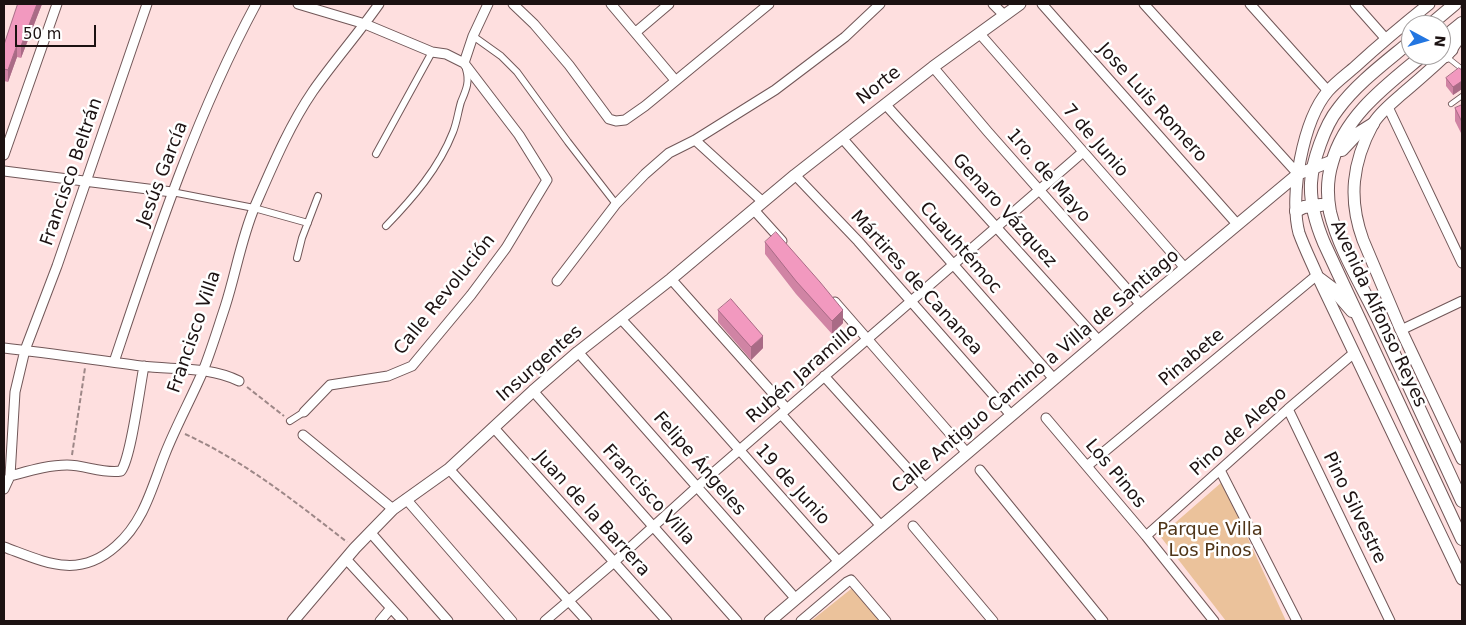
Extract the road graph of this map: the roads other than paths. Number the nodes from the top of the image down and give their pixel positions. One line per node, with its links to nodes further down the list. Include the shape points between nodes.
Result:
1 (57, 4): 52 (street)
2 (147, 4): 58 (street, Francisco Beltrán)
3 (256, 4): 60 (street, Jesús García, via 213,91)
4 (298, 4): 23 (street)
5 (379, 4): 23 (street, Francisco Villa)
6 (488, 4): 28 (street)
7 (513, 4): 41 (street, via 569,65 611,120 630,117)
8 (611, 4): 24 (street)
9 (669, 4): 24 (street)
10 (769, 4): 41 (street)
11 (880, 4): 49 (street, via 845,37 775,90)
12 (993, 4): 20 (street)
13 (1020, 4): 20 (street, Norte)
14 (1042, 4): 70 (street, Jose Luis Romero)
15 (1144, 4): 56 (street)
16 (1250, 4): 42 (street)
17 (1355, 4): 29 (street)
18 (1428, 4): 29 (street)
19 (1455, 4): 21 (main road)
20 (1004, 15): 27 (street, Norte)
21 (1442, 15)
22 (1462, 23): 25 (main road)
23 (365, 24): 34 (street); 66 (street, Francisco Villa, via 312,92 280,150)
24 (636, 32): 41 (street)
25 (1451, 32)
26 (1462, 33): 31 (main road)
27 (980, 34): 39 (street, Norte); 50 (street, 7 de Junio)
28 (473, 36): 36 (street); 63 (street, via 517,72)
29 (1386, 39): 42 (street)
30 (1462, 41): 33 (street)
31 (1451, 49)
32 (1401, 50): 54 (main road, Avenida Alfonso Reyes, via 1337,110 1320,144)
33 (1451, 51)
34 (432, 52): 36 (street, via 446,54); 51 (street)
35 (1451, 60): 40 (lane)
36 (464, 63): 71 (street, via 468,83 450,140 437,166); 102 (street, Calle Revolución, via 519,134 547,180 506,248 412,366 388,376 330,385)
37 (1412, 65): 53 (main road, Avenida Alfonso Reyes, via 1362,109)
38 (1436, 65): 46 (street)
39 (933, 67): 44 (street, Norte); 59 (street, 1ro. de Mayo)
40 (1462, 68)
41 (675, 80)
42 (1328, 91): 56 (street, via 1308,129)
43 (1462, 96): 45 (lane)
44 (885, 104): 48 (street, Norte); 72 (street, Genaro Vázquez)
45 (1451, 104)
46 (1388, 106): 47 (street); 75 (street)
47 (1373, 124): 53 (main road, via 1357,134); 87 (street, via 1356,168 1354,204 1358,226)
48 (842, 138): 57 (street, Norte); 76 (street, Cuauhtémoc)
49 (695, 140): 62 (street); 63 (street, via 669,153)
50 (1082, 152): 59 (street, Rubén Jaramillo); 77 (street, 7 de Junio)
51 (376, 154)
52 (4, 155)
53 (1332, 161): 54 (street, Calle Antiguo Camino a Villa de Santiago); 64 (main road, Avenida Alfonso Reyes, via 1328,182)
54 (1314, 168): 56 (street, Calle Antiguo Camino a Villa de Santiago); 65 (main road, Avenida Alfonso Reyes, via 1311,182)
55 (4, 171): 58 (street)
56 (1298, 174): 68 (street); 70 (street, Calle Antiguo Camino a Villa de Santiago)
57 (795, 175): 62 (street, Norte); 83 (street, Mártires de Cananea)
58 (86, 180): 60 (street); 91 (street, Francisco Beltrán)
59 (1038, 189): 72 (street, Rubén Jaramillo); 84 (street, 1ro. de Mayo)
60 (172, 192): 66 (street); 94 (street, Jesús García)
61 (318, 196): 69 (street)
62 (763, 202): 67 (street, Insurgentes)
63 (616, 204): 80 (street)
64 (1329, 204): 65 (main road); 121 (main road, Avenida Alfonso Reyes, via 1339,240)
65 (1313, 205): 68 (main road); 86 (main road, Avenida Alfonso Reyes, via 1319,231)
66 (254, 208): 69 (street); 96 (street, Francisco Villa)
67 (754, 210): 73 (street); 79 (street, Insurgentes)
68 (1296, 211): 78 (street, via 1299,232)
69 (308, 223): 74 (street)
70 (1238, 224): 77 (street, Calle Antiguo Camino a Villa de Santiago)
71 (386, 226)
72 (996, 227): 76 (street, Rubén Jaramillo); 89 (street, Genaro Vázquez)
73 (785, 246)
74 (297, 258)
75 (1462, 263)
76 (954, 265): 83 (street, Rubén Jaramillo); 98 (street, Cuauhtémoc)
77 (1185, 268): 84 (street, Calle Antiguo Camino a Villa de Santiago)
78 (1318, 277): 86 (main road); 93 (street); 112 (street, Pinabete)
79 (671, 279): 85 (street, Insurgentes); 103 (street)
80 (557, 281)
81 (830, 296): 88 (street)
82 (1462, 301): 87 (street)
83 (912, 302): 88 (street, Rubén Jaramillo); 104 (street, Mártires de Cananea)
84 (1141, 305): 89 (street, Calle Antiguo Camino a Villa de Santiago)
85 (621, 318): 92 (street, Insurgentes); 109 (street, 19 de Junio)
86 (1360, 318): 128 (main road, Avenida Alfonso Reyes)
87 (1401, 330): 111 (street)
88 (868, 339): 97 (street, Rubén Jaramillo); 110 (street)
89 (1099, 341): 98 (street, Calle Antiguo Camino a Villa de Santiago)
90 (4, 348): 91 (street)
91 (25, 350): 94 (street); 116 (street, Francisco Beltrán, via 15,392)
92 (578, 352): 100 (street, Insurgentes); 117 (street, Felipe Ángeles)
93 (1354, 353): 101 (street, Pino de Alepo); 133 (street)
94 (114, 362): 95 (street)
95 (144, 366): 96 (street); 116 (street, via 121,471 54,465)
96 (203, 370): 99 (street, via 225,374); 129 (street, Francisco Villa, via 145,506 116,547 100,558 71,567)
97 (824, 376): 103 (street, Rubén Jaramillo); 118 (street)
98 (1054, 379): 104 (street, Calle Antiguo Camino a Villa de Santiago)
99 (239, 381)
100 (533, 391): 107 (street, Insurgentes); 123 (street, Francisco Villa)
101 (1288, 409): 115 (street, Pino de Alepo); 153 (street, Pino Silvestre)
102 (304, 412): 106 (street, Calle Revolución)
103 (784, 412): 109 (street, Rubén Jaramillo); 124 (street)
104 (1012, 415): 110 (street, Calle Antiguo Camino a Villa de Santiago)
105 (1046, 418): 112 (street, Los Pinos)
106 (290, 421)
107 (494, 428): 113 (street, Insurgentes); 132 (street, Juan de la Barrera)
108 (303, 434): 122 (street)
109 (739, 451): 117 (street, Rubén Jaramillo); 131 (street, 19 de Junio)
110 (967, 453): 118 (street, Calle Antiguo Camino a Villa de Santiago)
111 (1462, 459)
112 (1087, 466): 127 (street, Los Pinos)
113 (449, 469): 120 (street, Insurgentes); 135 (street)
114 (980, 470): 150 (street)
115 (1220, 470): 127 (street, Pino de Alepo); 152 (street)
116 (10, 476): 119 (street)
117 (698, 486): 123 (street, Rubén Jaramillo); 134 (street, Felipe Ángeles)
118 (926, 488): 124 (street, Calle Antiguo Camino a Villa de Santiago)
119 (4, 489)
120 (406, 499): 122 (street, Insurgentes); 141 (street)
121 (1462, 501)
122 (393, 509): 126 (street, Insurgentes)
123 (654, 526): 132 (street, Rubén Jaramillo); 145 (street, Francisco Villa)
124 (881, 526): 131 (street, Calle Antiguo Camino a Villa de Santiago)
125 (913, 526): 149 (street)
126 (370, 532): 130 (street, Insurgentes); 140 (street)
127 (1146, 536): 151 (street, Los Pinos)
128 (1462, 539)
129 (4, 547)
130 (346, 559): 136 (street); 137 (street, Insurgentes)
131 (839, 562): 134 (street, Calle Antiguo Camino a Villa de Santiago)
132 (614, 563): 135 (street, Rubén Jaramillo); 144 (street, Juan de la Barrera)
133 (1462, 579)
134 (796, 599): 146 (street, Calle Antiguo Camino a Villa de Santiago)
135 (568, 601): 142 (street, Rubén Jaramillo); 143 (street)
136 (390, 608): 138 (street); 139 (street)
137 (294, 621)
138 (380, 621)
139 (403, 621)
140 (448, 621)
141 (512, 621)
142 (545, 621)
143 (587, 621)
144 (667, 621)
145 (737, 621)
146 (770, 621)
147 (801, 621): 148 (street, via 851,580)
148 (886, 621)
149 (993, 621)
150 (1103, 621)
151 (1214, 621)
152 (1297, 621)
153 (1390, 621)

